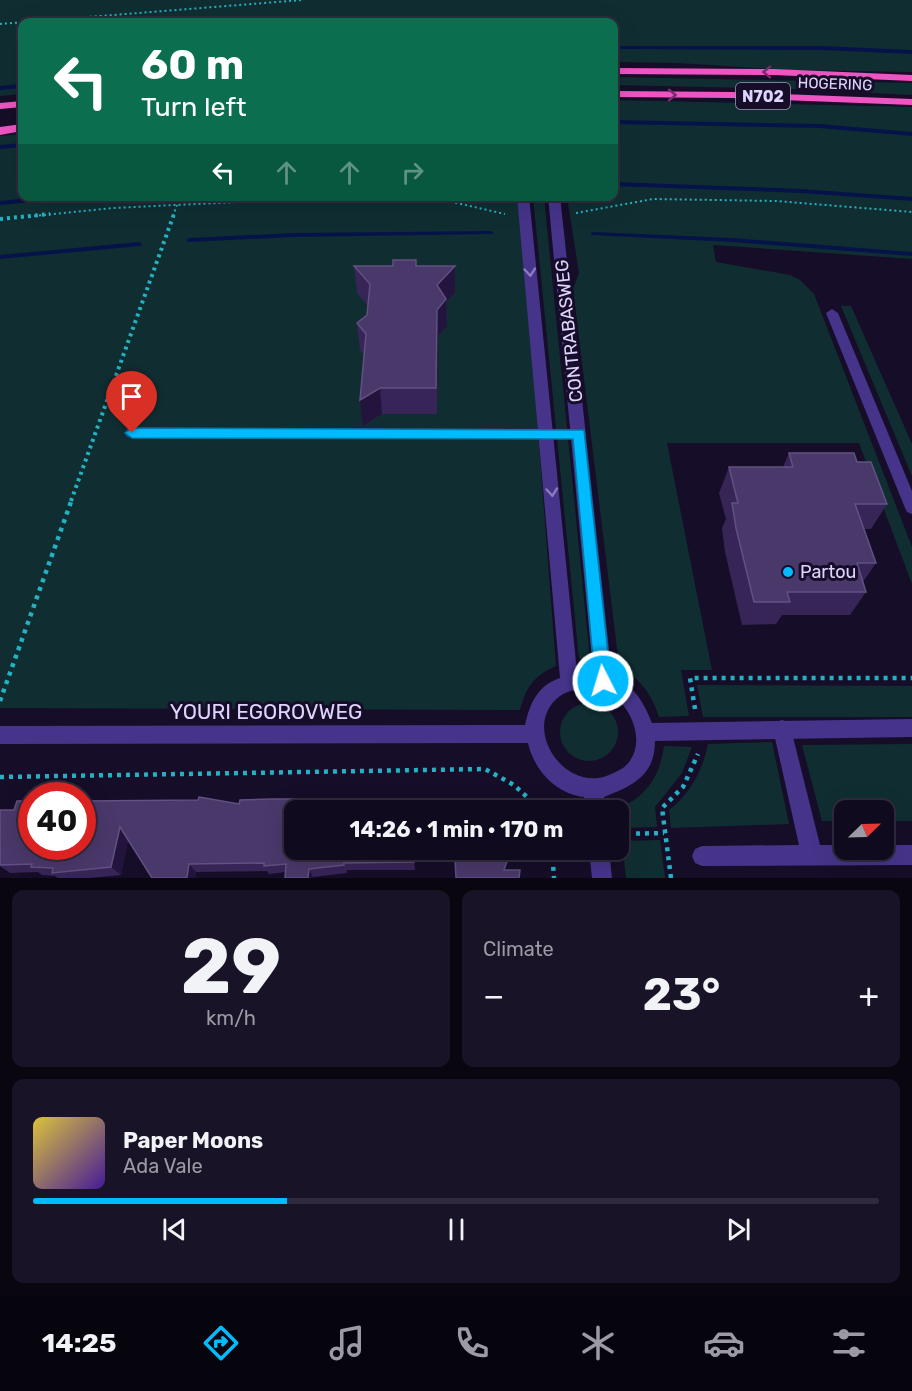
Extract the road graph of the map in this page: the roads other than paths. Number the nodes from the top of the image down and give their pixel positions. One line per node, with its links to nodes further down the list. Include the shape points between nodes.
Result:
1 (618, 71): 2 (highway, HOGERING / N702, one-way to 1)
2 (912, 78)
3 (618, 94): 4 (highway, HOGERING / N702, one-way to 4)
4 (912, 102)
5 (18, 104): 6 (highway)
6 (0, 106)
7 (18, 129): 8 (highway)
8 (0, 131)
9 (524, 201): 13 (street, CONTRABASWEG, one-way to 13)
10 (555, 201): 14 (street, CONTRABASWEG)
11 (832, 313): 15 (lane)
12 (132, 433): 13 (lane)
13 (546, 434): 14 (lane); 16 (street, CONTRABASWEG, one-way to 16)
14 (579, 434): 17 (street, CONTRABASWEG)
15 (912, 508)
16 (570, 680): 17 (street); 21 (street, via 549,691 536,710)
17 (603, 681): 20 (street, via 623,692 639,710)
18 (912, 728): 19 (street)
19 (782, 729): 20 (street); 25 (street)
20 (646, 732): 23 (street, via 644,754 634,773 616,786)
21 (533, 734): 22 (street, YOURI EGOROVWEG); 23 (street, via 539,755 552,772 571,785)
22 (0, 735)
23 (593, 790): 24 (street)
24 (594, 800)
25 (812, 855): 26 (street); 27 (street)
26 (912, 855)
27 (702, 856)
28 (600, 860): 29 (street)
29 (602, 878)

